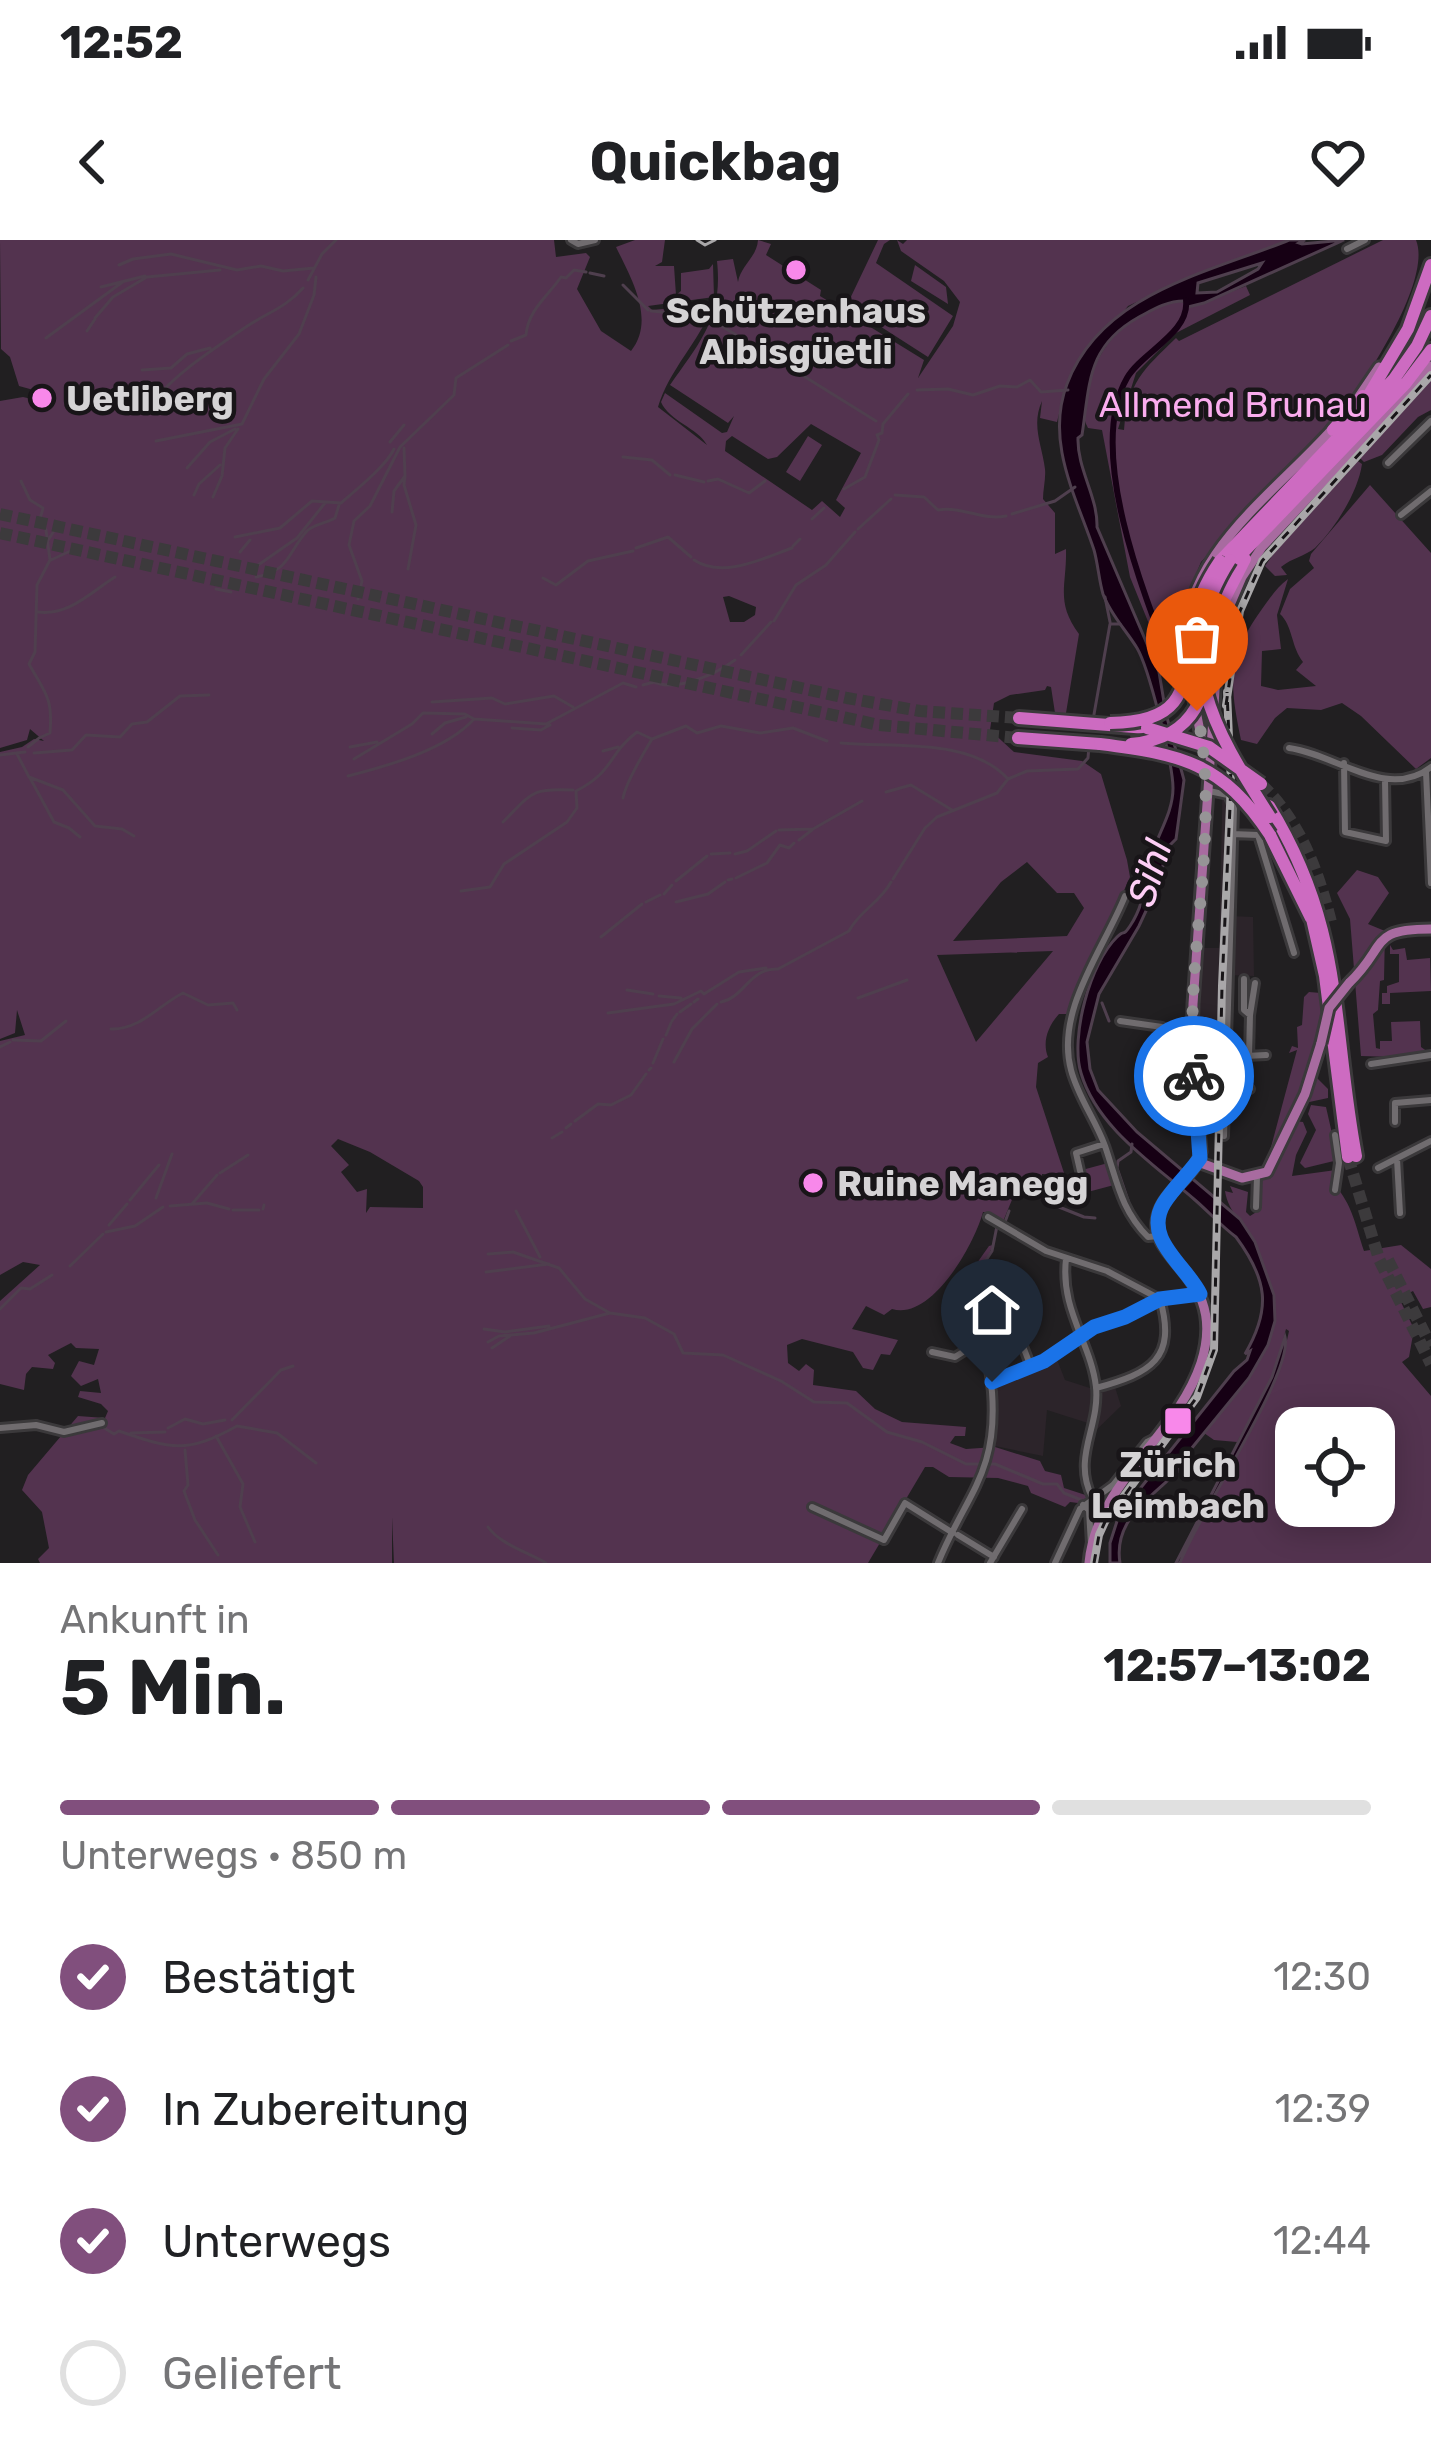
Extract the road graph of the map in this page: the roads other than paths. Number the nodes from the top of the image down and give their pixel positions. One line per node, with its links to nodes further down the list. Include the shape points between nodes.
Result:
1 (571, 240): 2 (street)
2 (595, 240)
3 (1365, 240): 4 (street)
4 (1347, 249)
5 (1431, 253): 15 (main road, via 1396,339)
6 (1431, 265): 7 (highway)
7 (1427, 294): 11 (highway); 13 (highway, via 1408,347)
8 (1431, 316): 13 (highway)
9 (1431, 331): 13 (highway)
10 (1431, 359): 12 (highway); 13 (highway); 16 (highway)
11 (1390, 362): 15 (highway); 17 (highway)
12 (1419, 380): 19 (main road)
13 (1366, 416): 16 (highway); 17 (highway)
14 (1431, 421): 18 (street)
15 (1333, 430): 24 (main road, via 1198,580 1185,630)
16 (1352, 438): 21 (highway)
17 (1330, 446): 23 (highway)
18 (1388, 463)
19 (1329, 474): 21 (highway); 25 (main road, via 1242,577 1223,630)
20 (1431, 491): 22 (street)
21 (1283, 510): 23 (highway)
22 (1401, 515)
23 (1231, 562): 27 (highway, bridge, via 1198,604 1180,694 1152,717); 29 (highway, bridge, via 1207,688 1193,713 1157,739); 38 (highway, bridge, via 1208,622 1208,688)
24 (1197, 711): 25 (main road); 33 (main road)
25 (1213, 713): 33 (main road)
26 (1019, 718): 27 (highway)
27 (1110, 723): 35 (highway, bridge, via 1190,739)
28 (1018, 738): 29 (highway)
29 (1100, 744): 38 (highway, bridge, via 1172,754 1208,769)
30 (1289, 748): 31 (street)
31 (1343, 764): 34 (street); 34 (street, via 1345,832 1386,841)
32 (1429, 770): 34 (street); 39 (street)
33 (1207, 774): 36 (main road)
34 (1385, 780)
35 (1261, 784)
36 (1206, 791): 37 (street, via 1232,800); 49 (main road)
37 (1232, 834): 44 (street, via 1258,835); 51 (street)
38 (1285, 845): 50 (highway, via 1326,934); 50 (highway, via 1316,930 1352,1156)
39 (1430, 848): 40 (street)
40 (1431, 883)
41 (1125, 896): 64 (street, via 1066,1036 1077,1088)
42 (1332, 926): 50 (highway)
43 (1431, 928): 68 (main road, bridge, via 1389,933 1329,1008 1292,1125)
44 (1294, 952)
45 (1244, 979): 47 (street)
46 (1255, 983): 47 (street)
47 (1250, 1015): 54 (street)
48 (1120, 1021): 49 (street)
49 (1192, 1041): 51 (street); 66 (main road, via 1201,1147)
50 (1344, 1046)
51 (1225, 1054): 54 (street); 56 (street)
52 (1266, 1055): 54 (street)
53 (1431, 1055): 55 (street)
54 (1245, 1056): 57 (street)
55 (1370, 1064)
56 (1225, 1082): 57 (street); 62 (street)
57 (1241, 1082): 58 (street)
58 (1250, 1089)
59 (1431, 1100): 60 (street, via 1395,1103)
60 (1395, 1122)
61 (1335, 1135): 69 (street)
62 (1224, 1136)
63 (1431, 1141): 65 (street)
64 (1104, 1144): 70 (street, via 1076,1153); 74 (street, via 1128,1215 1148,1237)
65 (1397, 1159): 67 (street); 72 (street)
66 (1195, 1166): 68 (main road); 74 (main road, via 1157,1216)
67 (1378, 1168)
68 (1260, 1176): 71 (street)
69 (1335, 1190)
70 (1077, 1195)
71 (1256, 1207)
72 (1400, 1213)
73 (988, 1217): 75 (street)
74 (1159, 1236): 77 (main road)
75 (1066, 1259): 78 (street); 79 (street)
76 (1009, 1290): 81 (street)
77 (1200, 1294): 78 (street); 86 (main road, via 1207,1317 1199,1369)
78 (1160, 1299): 79 (street); 83 (street, via 1168,1334 1160,1357)
79 (1078, 1336): 81 (street); 83 (street)
80 (932, 1352): 82 (street, via 955,1357 982,1346)
81 (1031, 1366): 82 (street)
82 (992, 1382): 90 (street, via 991,1449)
83 (1096, 1388): 87 (street, via 1083,1459)
84 (102, 1423): 85 (street, via 64,1432)
85 (0, 1428)
86 (1155, 1438): 87 (street); 91 (main road)
87 (1088, 1501): 91 (street); 94 (street)
88 (812, 1507): 90 (street, via 884,1540 905,1503)
89 (1022, 1509): 92 (street)
90 (955, 1534): 92 (street); 93 (street)
91 (1091, 1544): 95 (main road)
92 (992, 1560)
93 (938, 1563)
94 (1055, 1563)
95 (1089, 1563)

